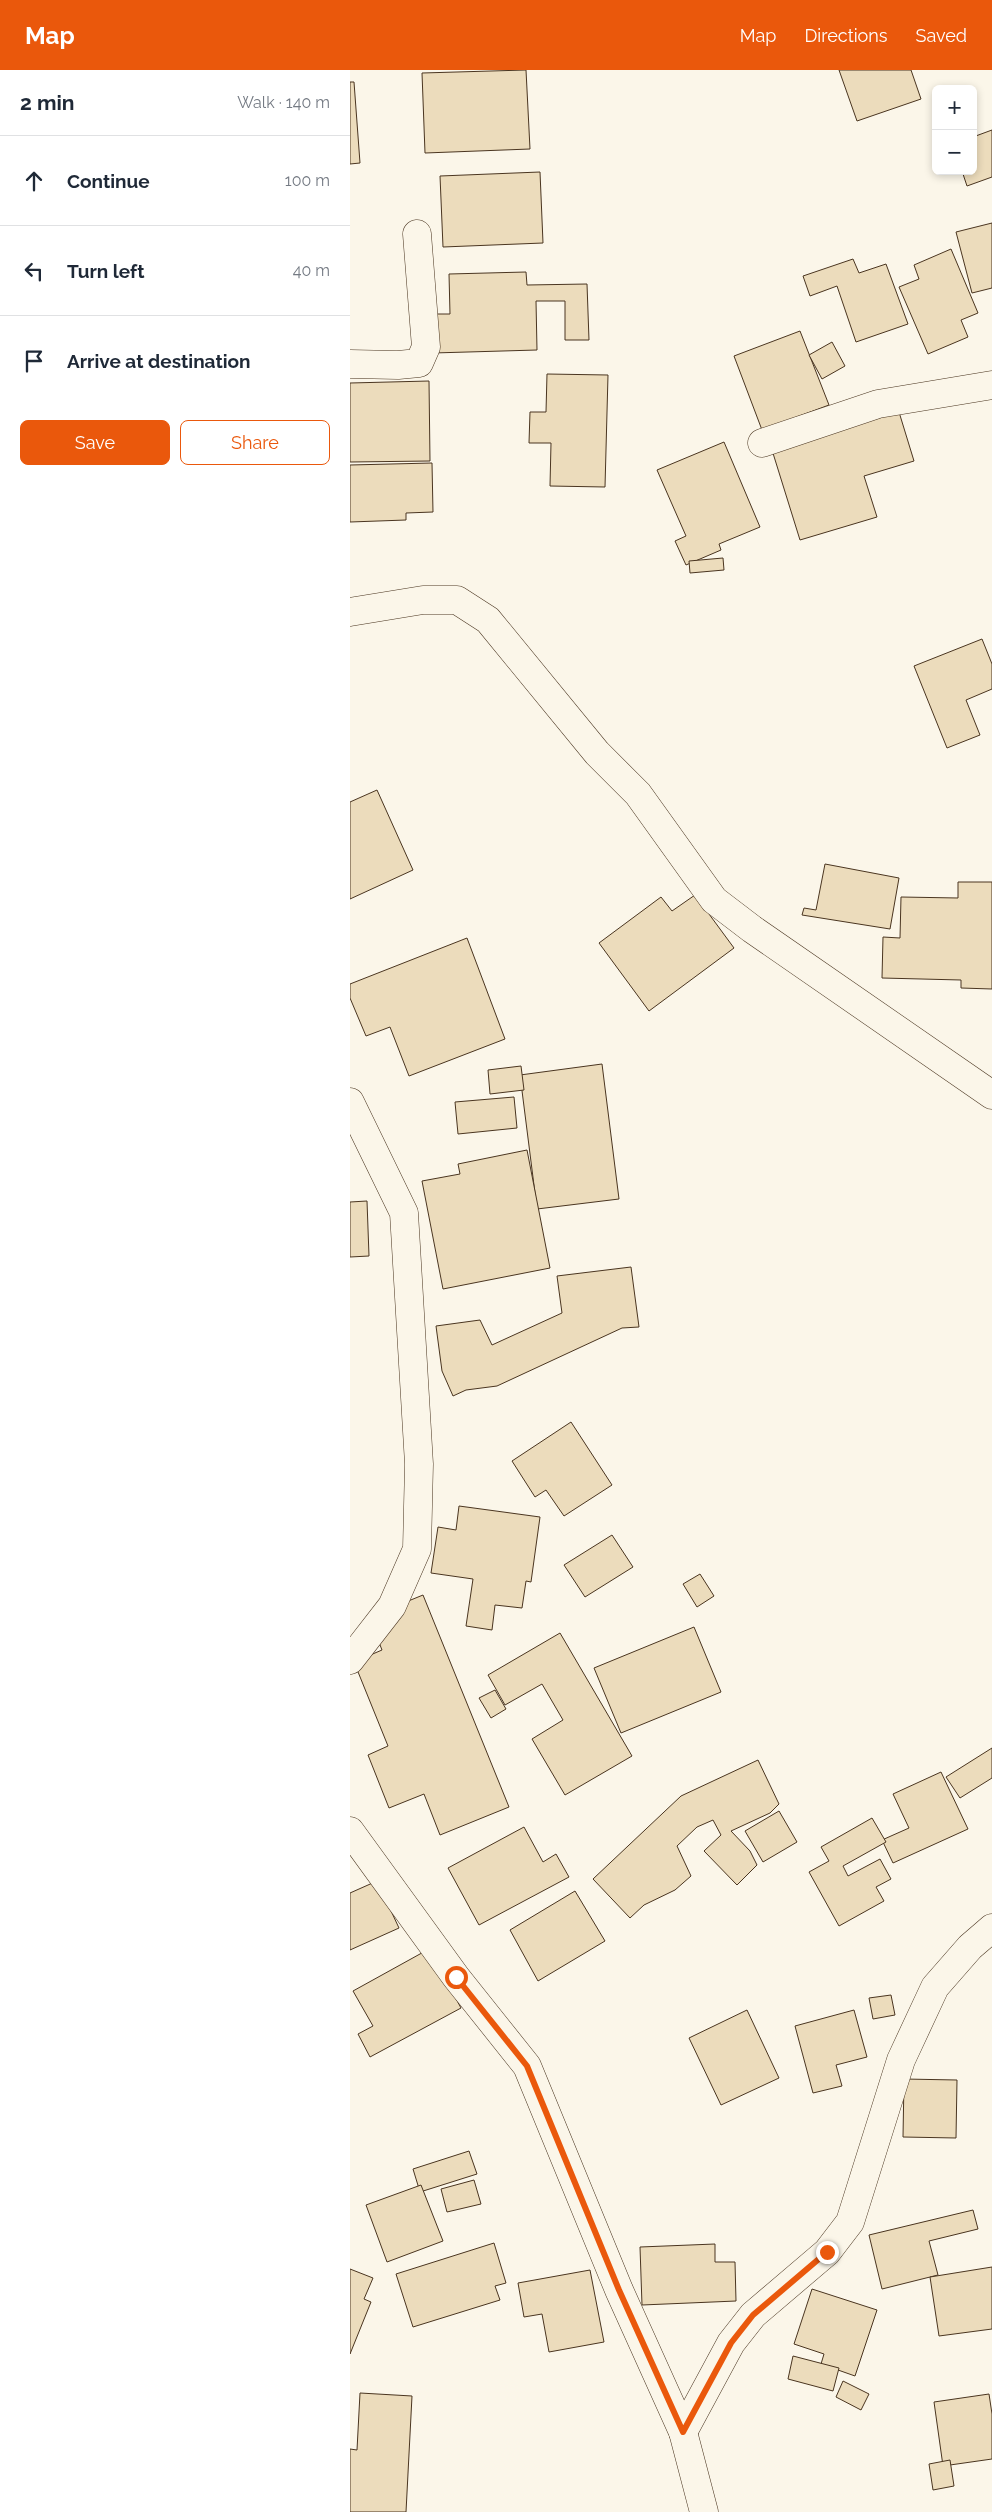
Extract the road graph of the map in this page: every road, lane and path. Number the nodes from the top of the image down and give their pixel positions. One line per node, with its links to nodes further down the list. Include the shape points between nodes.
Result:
1 (417, 234): 2 (street, via 426,347 419,363)
2 (350, 364)
3 (992, 385): 4 (street, via 878,404)
4 (762, 443)
5 (350, 612): 6 (street, via 423,600 456,600 488,620 596,753 638,794 714,900)
6 (992, 1095)
7 (350, 1102): 8 (street, via 404,1213 420,1464 417,1549 392,1606)
8 (350, 1660)
9 (350, 1830): 11 (street, via 456,1977 527,2066 619,2290)
10 (992, 1928): 11 (street, via 970,1947 935,1987 900,2060 850,2222 827,2252 753,2315 731,2343)
11 (683, 2432): 12 (street)
12 (704, 2512)

